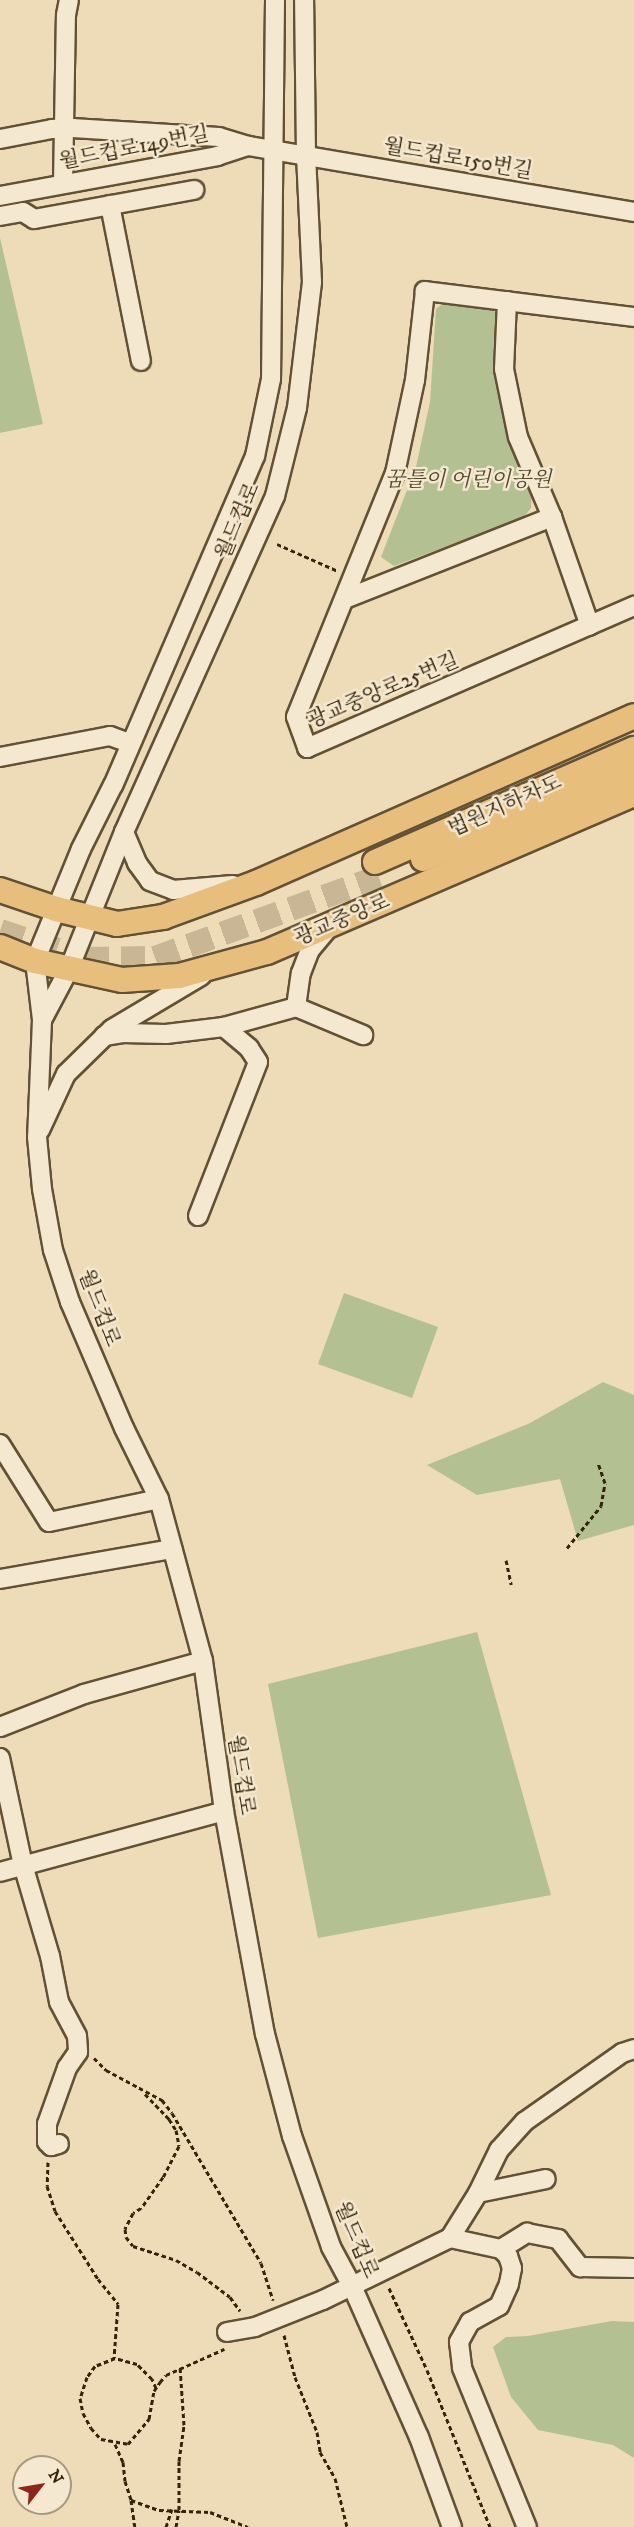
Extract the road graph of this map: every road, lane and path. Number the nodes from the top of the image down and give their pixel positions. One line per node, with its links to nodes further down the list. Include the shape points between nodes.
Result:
1 (69, 0): 4 (street)
2 (275, 0): 7 (street, 월드컵로)
3 (304, 0): 8 (street, 월드컵로)
4 (63, 129): 5 (street); 6 (street, via 219,137); 9 (street)
5 (0, 139)
6 (248, 146): 7 (street, 월드컵로149번길); 9 (street, 월드컵로149번길, via 217,156)
7 (275, 151): 8 (street, 월드컵로150번길); 25 (street, 월드컵로, via 271,379 255,456)
8 (306, 156): 13 (street, 월드컵로150번길); 30 (street, 월드컵로, via 312,282 297,408 275,496)
9 (63, 184): 11 (street, 월드컵로149번길)
10 (194, 190): 12 (street)
11 (0, 196)
12 (110, 205): 14 (street, via 34,219 23,212); 17 (street)
13 (634, 212)
14 (0, 216)
15 (507, 301): 16 (street, 광교중앙로25번길); 18 (street, via 504,369 513,414 518,437); 20 (street, 광교중앙로25번길, via 424,291 415,380 395,473)
16 (634, 317)
17 (141, 361)
18 (552, 517): 21 (street); 23 (street)
19 (277, 544): 20 (path)
20 (354, 578): 21 (street, 광교중앙로25번길)
21 (345, 599): 23 (street, 광교중앙로25번길, via 296,717 307,748)
22 (634, 606): 23 (street, 광교중앙로25번길)
23 (590, 626)
24 (634, 716): 31 (main road)
25 (129, 743): 27 (street, via 110,736); 33 (street, 월드컵로)
26 (634, 749): 28 (main road, 법원지하차도, via 377,870)
27 (0, 757)
28 (634, 772)
29 (634, 794): 35 (main road, 광교중앙로)
30 (124, 832): 31 (street, via 137,863 150,881 173,890); 34 (street, 월드컵로)
31 (256, 883): 34 (main road, via 163,917 117,924)
32 (0, 890): 33 (main road)
33 (56, 909): 34 (main road); 37 (street, 월드컵로)
34 (90, 917): 39 (street, 월드컵로)
35 (331, 924): 38 (main road, 광교중앙로, via 267,952); 40 (street, via 310,950 301,973)
36 (0, 947): 37 (main road, 광교중앙로)
37 (35, 961): 39 (main road, 광교중앙로); 41 (street, 월드컵로)
38 (219, 965): 39 (main road, 광교중앙로, via 179,976 122,980); 44 (street)
39 (69, 969): 41 (street, 월드컵로)
40 (296, 1008): 42 (street); 43 (street)
41 (42, 1020): 45 (street, 월드컵로)
42 (224, 1027): 44 (street); 46 (street, via 249,1048 258,1062)
43 (363, 1035)
44 (104, 1036): 45 (street, via 66,1074)
45 (37, 1137): 49 (street, 월드컵로, via 53,1250 70,1302)
46 (198, 1216)
47 (0, 1444): 49 (street, via 49,1522)
48 (598, 1463): 50 (path, via 605,1483 601,1506)
49 (159, 1499): 51 (street, 월드컵로)
50 (567, 1548)
51 (172, 1549): 53 (street); 55 (street, 월드컵로)
52 (506, 1560): 54 (path)
53 (0, 1579)
54 (511, 1584)
55 (202, 1662): 56 (street, via 84,1694); 58 (street, 월드컵로)
56 (0, 1727)
57 (0, 1758): 59 (street)
58 (224, 1811): 59 (street); 71 (street, 월드컵로, via 265,2034 292,2136 331,2247)
59 (23, 1865): 60 (street); 62 (street, via 59,2002 76,2036)
60 (0, 1872)
61 (634, 2049): 66 (street, via 622,2052 524,2122 499,2150)
62 (75, 2056): 63 (path, via 92,2056 106,2070 132,2082); 64 (street, via 47,2124 47,2142)
63 (141, 2091): 72 (path, via 162,2100 191,2142 261,2263); 73 (path, via 169,2119 179,2145 163,2177 133,2213 125,2229 126,2237 133,2246 176,2260 230,2297)
64 (54, 2151): 75 (path, via 47,2186 55,2211 118,2304)
65 (546, 2179): 66 (street)
66 (478, 2193): 67 (street)
67 (450, 2238): 68 (street); 70 (street)
68 (501, 2249): 69 (street, via 527,2233 558,2240 580,2267); 89 (street, via 512,2268 509,2284 499,2306 470,2322 459,2342 462,2368)
69 (634, 2268)
70 (381, 2271): 71 (street); 88 (path, via 427,2370)
71 (352, 2286): 72 (street); 87 (street, 월드컵로, via 419,2438)
72 (280, 2318): 73 (street); 86 (path, via 295,2377 317,2432 320,2452 335,2478)
73 (247, 2326): 74 (street); 76 (path, via 245,2336 228,2348)
74 (227, 2332)
75 (114, 2358)
76 (180, 2367): 77 (path, via 166,2375); 81 (path, via 184,2425)
77 (156, 2388): 78 (path, via 149,2419 142,2430 128,2444); 78 (path, via 146,2371 128,2360 115,2358 95,2366 80,2398 83,2413 101,2439)
78 (114, 2442): 79 (path, via 121,2455)
79 (131, 2500): 80 (path, via 159,2510); 82 (path)
80 (172, 2509): 81 (path); 83 (path)
81 (179, 2510): 84 (path); 85 (path, via 210,2512)
82 (135, 2527)
83 (166, 2527)
84 (176, 2527)
85 (248, 2527)
86 (347, 2527)
87 (452, 2527)
88 (490, 2527)
89 (527, 2527)

